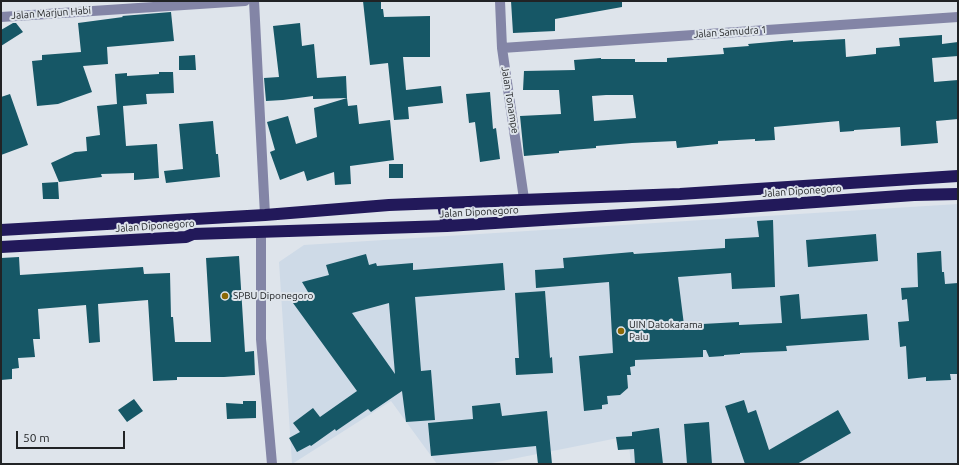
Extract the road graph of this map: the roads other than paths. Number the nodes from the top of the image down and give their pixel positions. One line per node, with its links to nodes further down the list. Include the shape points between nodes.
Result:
1 (245, 1): 4 (street, Jalan Marjun Habi)
2 (254, 1): 11 (street)
3 (500, 1): 6 (street, Jalan Tonampe)
4 (1, 17)
5 (958, 17): 6 (street, Jalan Samudra 1)
6 (502, 48): 9 (street, Jalan Tonampe)
7 (958, 176): 9 (highway, Jalan Diponegoro, via 680,194)
8 (958, 194): 12 (highway, Jalan Diponegoro)
9 (524, 199): 10 (highway, Jalan Diponegoro)
10 (443, 204): 11 (highway, Jalan Diponegoro, via 389,205); 12 (highway)
11 (265, 215): 13 (highway, Jalan Diponegoro)
12 (447, 226): 14 (highway, Jalan Diponegoro)
13 (1, 230)
14 (261, 233): 15 (highway, Jalan Diponegoro, via 193,234 186,237); 16 (street, via 261,339)
15 (1, 248)
16 (272, 464)

